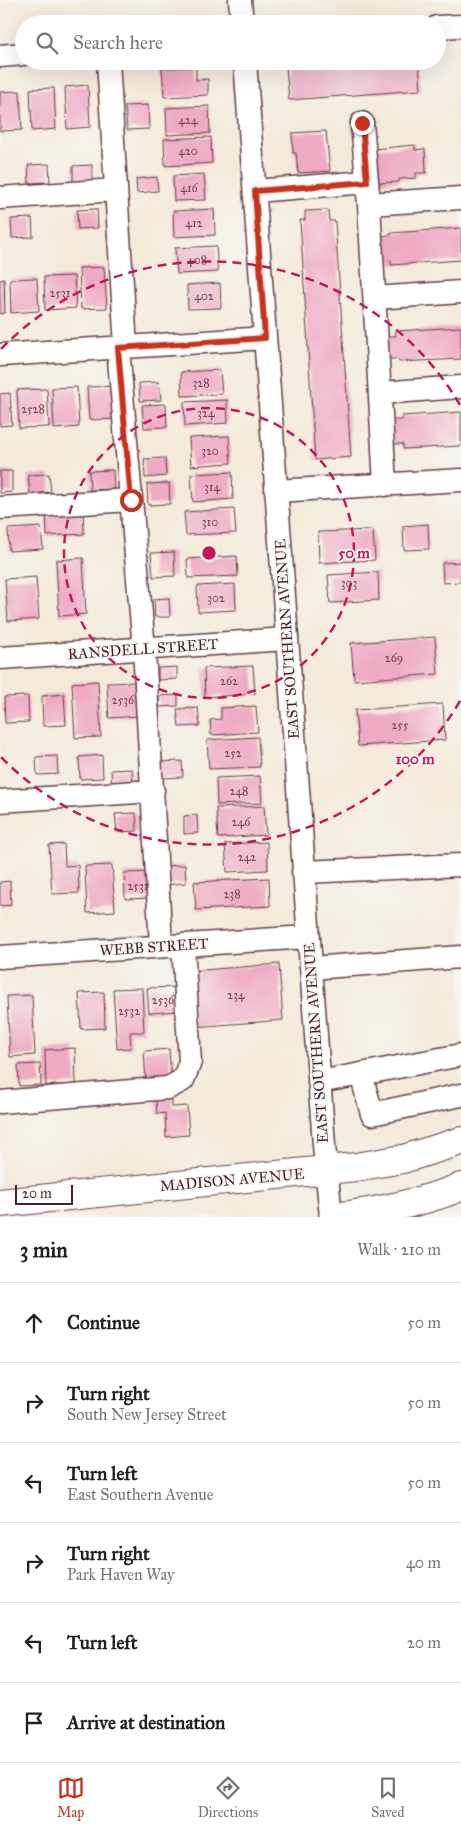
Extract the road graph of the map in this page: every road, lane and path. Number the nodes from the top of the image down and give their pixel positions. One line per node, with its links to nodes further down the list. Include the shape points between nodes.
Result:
1 (240, 0): 2 (street)
2 (241, 15)
3 (461, 26): 4 (street)
4 (446, 27)
5 (15, 55): 6 (street)
6 (0, 56)
7 (108, 70): 11 (street)
8 (246, 70): 12 (street, EAST SOUTHERN AVENUE)
9 (362, 123): 10 (street)
10 (367, 182): 12 (street); 15 (street)
11 (115, 190): 13 (street); 19 (street)
12 (255, 191): 18 (street, EAST SOUTHERN AVENUE)
13 (0, 198)
14 (461, 198): 15 (street)
15 (369, 204): 17 (street)
16 (461, 292): 17 (street)
17 (375, 298): 22 (street)
18 (265, 338): 19 (street); 25 (street, EAST SOUTHERN AVENUE)
19 (122, 347): 20 (street); 26 (street)
20 (0, 355)
21 (461, 386): 22 (street)
22 (380, 393): 24 (street)
23 (461, 480): 24 (street)
24 (385, 485): 25 (street)
25 (276, 492): 28 (street, EAST SOUTHERN AVENUE)
26 (131, 500): 27 (street); 29 (street)
27 (0, 508)
28 (287, 639): 29 (street, RANSDELL STREET); 34 (street, EAST SOUTHERN AVENUE)
29 (144, 649): 30 (street, RANSDELL STREET); 31 (street)
30 (0, 658)
31 (152, 791): 32 (street); 36 (street)
32 (0, 801)
33 (461, 865): 34 (street)
34 (304, 872): 35 (street, EAST SOUTHERN AVENUE)
35 (308, 937): 36 (street, WEBB STREET); 39 (street, EAST SOUTHERN AVENUE)
36 (172, 946): 37 (street, WEBB STREET); 44 (street, via 190,1062 184,1080 168,1088)
37 (0, 957)
38 (461, 957): 39 (street)
39 (311, 968): 42 (street, EAST SOUTHERN AVENUE)
40 (461, 1055): 41 (street)
41 (361, 1074): 42 (street); 43 (street, via 372,1114)
42 (319, 1082): 46 (street, EAST SOUTHERN AVENUE)
43 (461, 1096)
44 (0, 1102)
45 (461, 1141): 46 (main road, MADISON AVENUE, via 403,1159)
46 (326, 1171): 48 (main road, MADISON AVENUE); 49 (street, EAST SOUTHERN AVENUE)
47 (461, 1187): 49 (main road, via 410,1204)
48 (0, 1203)
49 (332, 1217)

